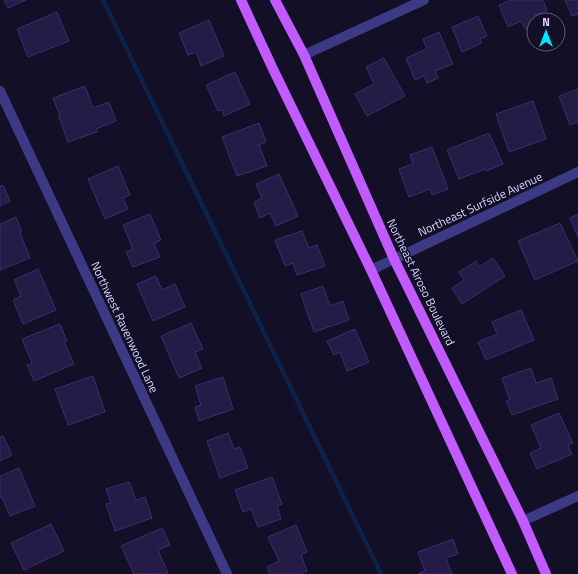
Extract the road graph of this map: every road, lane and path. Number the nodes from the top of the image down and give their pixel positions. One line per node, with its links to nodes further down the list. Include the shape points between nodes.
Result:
1 (241, 0): 8 (main road)
2 (275, 0): 4 (main road, Northeast Airoso Boulevard)
3 (424, 0): 4 (street)
4 (304, 56): 7 (main road, Northeast Airoso Boulevard)
5 (0, 91): 11 (street, Northwest Ravenwood Lane)
6 (578, 172): 7 (street, Northeast Surfside Avenue)
7 (394, 259): 8 (street, Northeast Surfside Avenue); 10 (main road, Northeast Airoso Boulevard)
8 (371, 270): 12 (main road)
9 (578, 496): 10 (street)
10 (523, 521): 13 (main road, Northeast Airoso Boulevard)
11 (227, 574)
12 (512, 574)
13 (546, 574)

